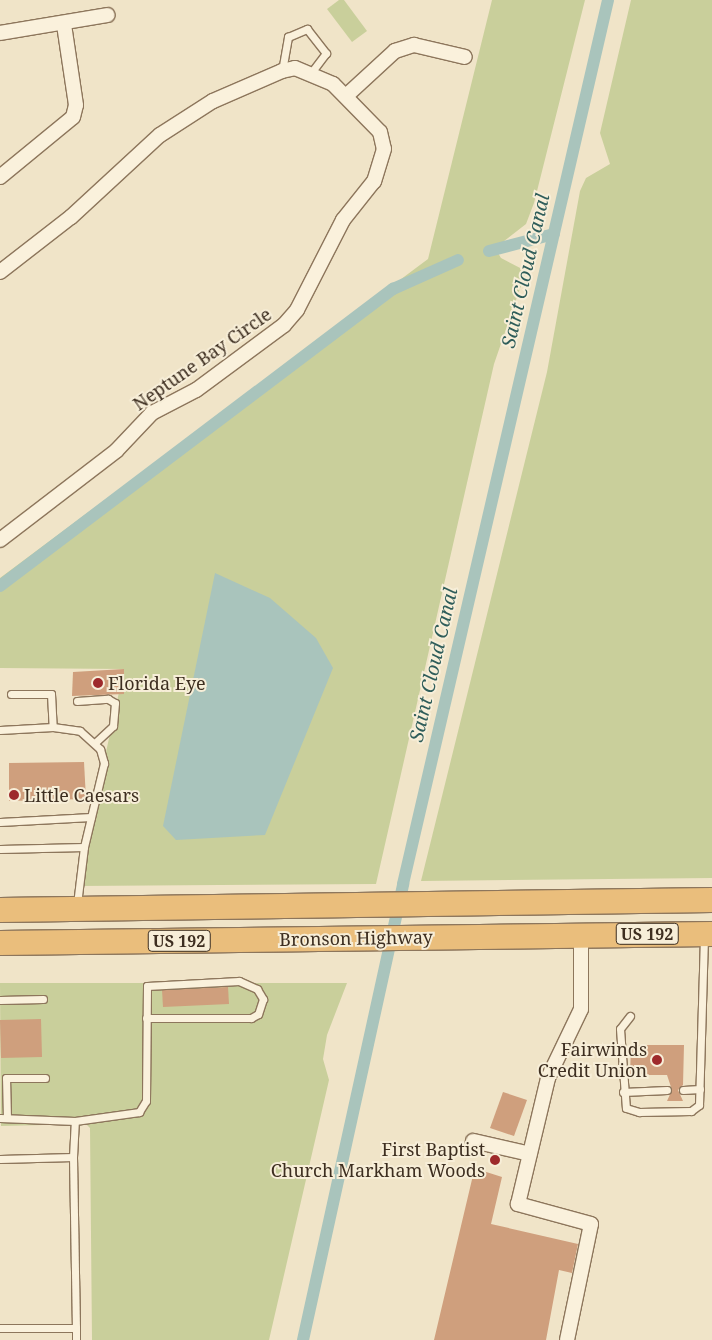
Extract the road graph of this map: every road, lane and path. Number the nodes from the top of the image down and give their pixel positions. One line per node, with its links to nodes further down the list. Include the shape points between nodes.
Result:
1 (108, 16): 2 (street)
2 (64, 25): 3 (street); 8 (street, via 76,105 73,117)
3 (0, 33)
4 (465, 57): 7 (street, via 414,45 395,51)
5 (282, 71): 6 (street, Neptune Bay Circle, via 294,68); 6 (lane, via 288,37 301,28 315,35 326,52); 9 (street, Neptune Bay Circle, via 213,101 160,135 71,217)
6 (311, 73): 7 (street, Neptune Bay Circle)
7 (346, 96): 10 (street, Neptune Bay Circle, via 380,132 382,160 374,181 343,220 297,310 196,390 152,412 116,451)
8 (0, 178)
9 (0, 272)
10 (0, 540)
11 (11, 694): 13 (lane, via 51,694)
12 (77, 701): 15 (lane, via 108,699 115,703 113,726)
13 (53, 727): 14 (lane); 15 (lane, via 85,733)
14 (0, 730)
15 (95, 743): 16 (lane, via 104,763)
16 (91, 817): 17 (lane); 18 (lane)
17 (0, 822)
18 (84, 847): 19 (lane); 22 (lane)
19 (0, 849)
20 (641, 900): 21 (highway, Bronson Highway / US 192); 22 (highway, Bronson Highway / US 192); 26 (highway, via 596,917)
21 (712, 900)
22 (77, 908): 23 (highway, Bronson Highway / US 192); 25 (highway, via 53,932)
23 (0, 910)
24 (708, 934): 26 (highway, Bronson Highway / US 192); 33 (lane)
25 (0, 935)
26 (581, 935): 27 (highway, Bronson Highway / US 192); 40 (street, via 581,1009 548,1078)
27 (0, 943)
28 (43, 999): 29 (lane)
29 (0, 1000)
30 (630, 1016): 36 (lane, via 620,1029)
31 (146, 1018): 31 (lane, via 146,986 154,983 239,981 257,989 263,999 258,1014 251,1018); 38 (lane, via 146,1102 139,1112)
32 (45, 1078): 37 (lane, via 6,1078)
33 (700, 1089): 35 (lane); 36 (lane, via 699,1105 691,1111 639,1112 626,1108)
34 (667, 1090): 36 (lane)
35 (683, 1090)
36 (623, 1092)
37 (3, 1118): 38 (lane)
38 (75, 1121): 41 (lane)
39 (473, 1141): 40 (street)
40 (530, 1154): 46 (street, via 518,1204 591,1224)
41 (73, 1157): 42 (lane); 44 (lane)
42 (0, 1159)
43 (0, 1328): 44 (lane)
44 (76, 1328): 45 (lane)
45 (76, 1340)
46 (567, 1340)

